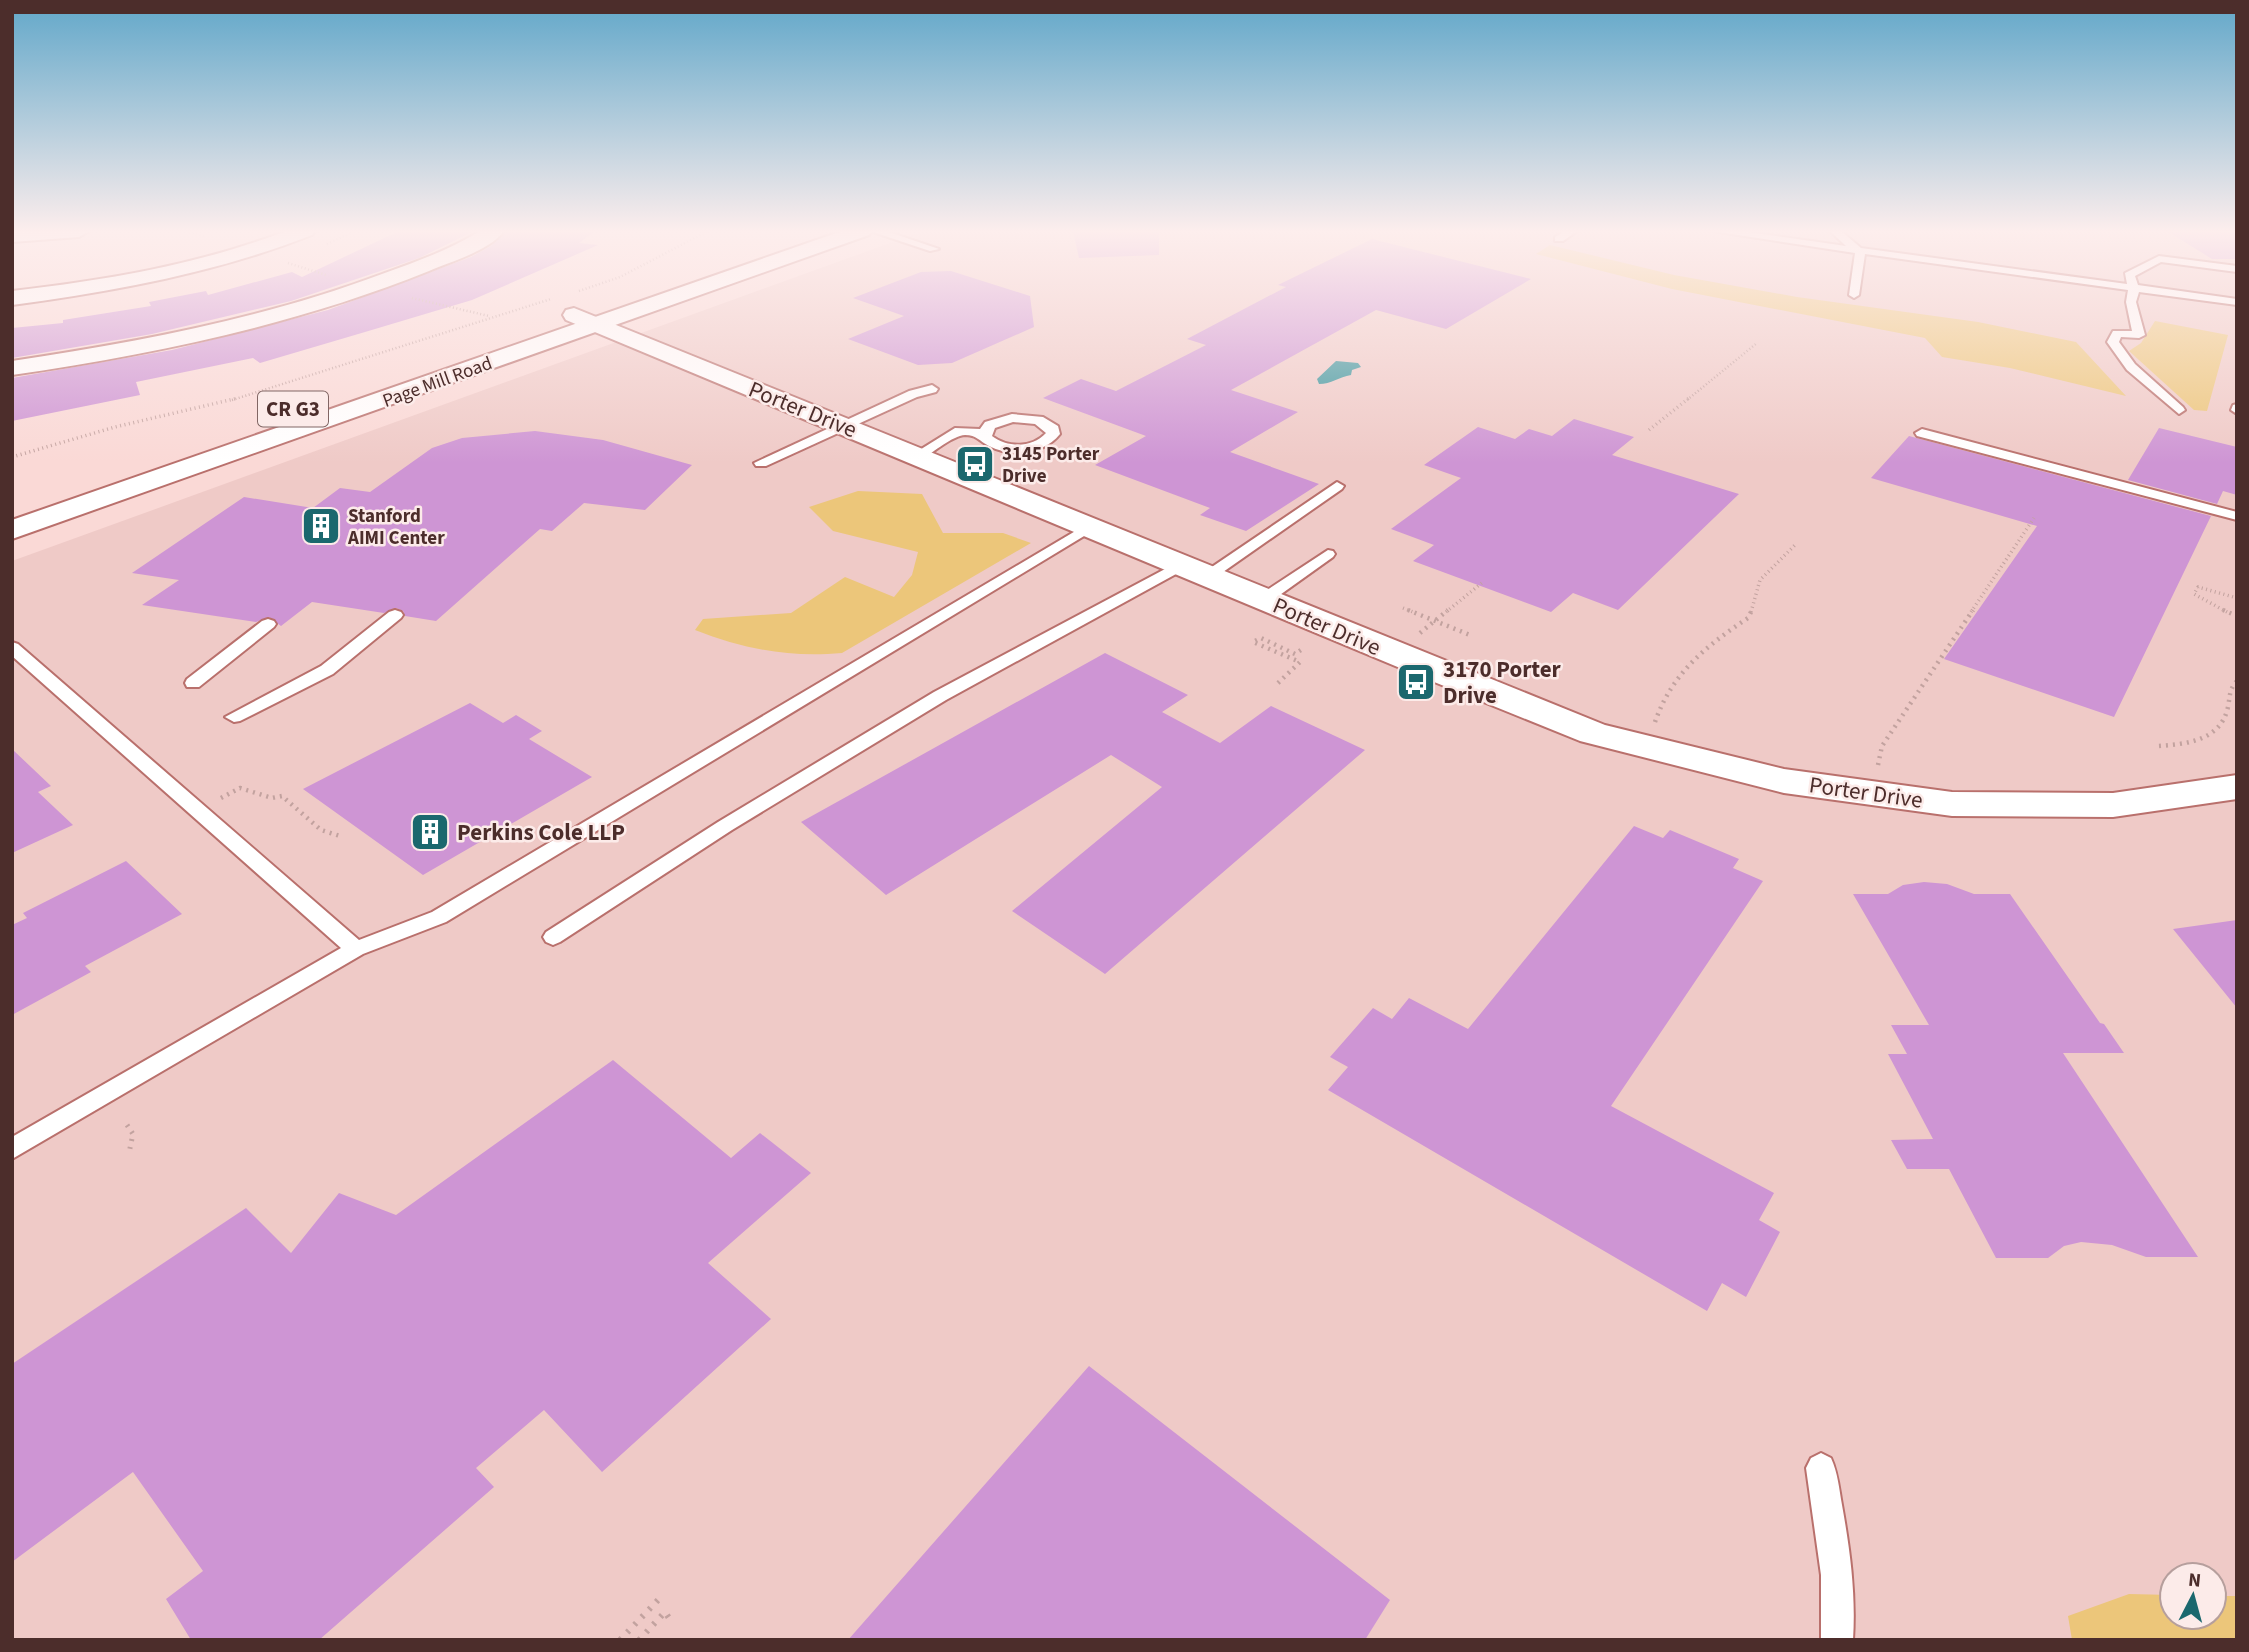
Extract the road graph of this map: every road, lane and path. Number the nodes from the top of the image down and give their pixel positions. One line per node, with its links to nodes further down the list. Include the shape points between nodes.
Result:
1 (303, 308): 8 (street, via 175,341)
2 (571, 308): 16 (path)
3 (572, 308): 19 (street, Page Mill Road / CR G3)
4 (572, 308): 23 (street, Page Mill Road / CR G3)
5 (577, 308): 11 (street, Porter Drive)
6 (2132, 308): 10 (lane, via 2139,335 2117,332 2113,342 2131,367)
7 (1757, 343): 12 (path)
8 (12, 368)
9 (932, 389): 11 (lane)
10 (2179, 410)
11 (843, 425): 15 (street, Porter Drive); 17 (lane)
12 (1649, 430)
13 (984, 433): 15 (lane, via 960,431)
14 (1923, 433): 20 (lane)
15 (917, 456): 22 (street, Porter Drive)
16 (12, 457)
17 (761, 463)
18 (1337, 486): 27 (lane)
19 (12, 506)
20 (2237, 516)
21 (2034, 518): 46 (path, via 1882,746 1877,760)
22 (1089, 527): 26 (street, Porter Drive); 51 (lane, via 439,917)
23 (12, 530)
24 (1796, 544): 44 (path, via 1760,581 1754,611 1748,618 1700,650 1665,692)
25 (1328, 554): 30 (lane)
26 (1182, 565): 27 (street, Porter Drive); 50 (lane, via 940,696)
27 (1208, 576): 30 (street, Porter Drive)
28 (1483, 582): 34 (path)
29 (2237, 598): 33 (path, via 2198,587 2194,594 2210,606)
30 (1264, 599): 47 (street, Porter Drive, via 1578,728 1784,781 1994,806 2113,805)
31 (1403, 608): 34 (path)
32 (395, 615): 43 (lane, via 327,670)
33 (2237, 615)
34 (1435, 621): 36 (path); 37 (path)
35 (268, 624): 41 (lane)
36 (1470, 635)
37 (1412, 641)
38 (1310, 643): 42 (path, via 1295,654 1261,638 1253,642 1300,662)
39 (12, 647): 51 (lane)
40 (2237, 681): 45 (path, via 2229,690 2227,718 2214,734)
41 (193, 683)
42 (1278, 683)
43 (234, 717)
44 (1654, 726)
45 (2159, 746)
46 (1880, 769)
47 (2237, 787)
48 (211, 804): 49 (path, via 240,788 272,798 282,796 321,830)
49 (340, 835)
50 (553, 937)
51 (356, 949): 53 (lane)
52 (127, 1125): 54 (path, via 133,1134)
53 (12, 1149)
54 (128, 1153)
55 (1821, 1468): 60 (lane, via 1834,1548 1839,1616)
56 (655, 1595): 58 (path, via 659,1599)
57 (670, 1618): 59 (path, via 665,1612)
58 (621, 1640)
59 (639, 1640)
60 (1836, 1640)

